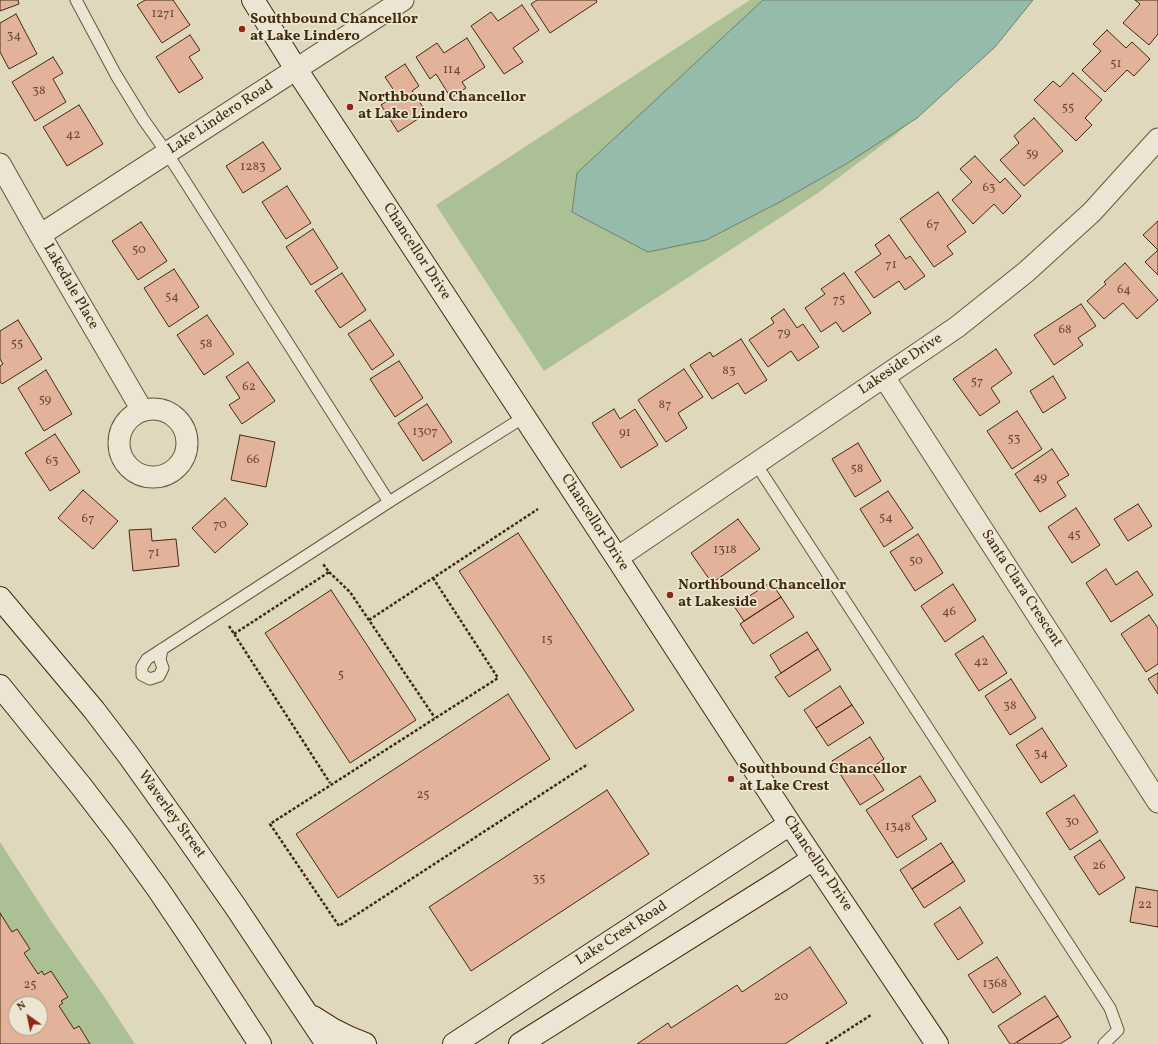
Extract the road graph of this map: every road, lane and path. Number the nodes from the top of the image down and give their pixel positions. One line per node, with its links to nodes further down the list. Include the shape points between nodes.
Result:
1 (76, 0): 6 (lane, via 116,75)
2 (253, 0): 4 (street, Chancellor Drive)
3 (402, 0): 4 (street, Lake Lindero Road)
4 (296, 69): 6 (street, Lake Lindero Road); 11 (street, Chancellor Drive)
5 (1158, 140): 9 (street, Lakeside Drive, via 1092,212 1026,272 957,327)
6 (167, 153): 8 (street, Lake Lindero Road); 13 (lane)
7 (0, 164): 8 (street, Lakedale Place)
8 (40, 235): 10 (street, Lakedale Place)
9 (884, 377): 12 (street, Lakeside Drive); 28 (street, Santa Clara Crescent)
10 (142, 410)
11 (524, 417): 13 (lane); 16 (street, Chancellor Drive)
12 (756, 464): 16 (street, Lakeside Drive); 42 (lane, via 1110,1008 1118,1030)
13 (389, 502): 15 (lane)
14 (538, 509): 18 (path)
15 (314, 550): 17 (path); 20 (lane)
16 (617, 558): 29 (street, Chancellor Drive)
17 (329, 572): 21 (path, via 350,592); 22 (path)
18 (433, 578): 21 (path); 25 (path, via 498,678)
19 (0, 598): 32 (street, Waverley Street, via 94,710 201,857)
20 (220, 612): 22 (path); 23 (lane)
21 (369, 620): 25 (path)
22 (234, 634): 27 (path)
23 (162, 649)
24 (0, 686): 31 (street, via 121,838 158,889)
25 (435, 718): 26 (path, via 270,824 339,926)
26 (588, 764)
27 (330, 783)
28 (1158, 802)
29 (790, 824): 30 (street, Chancellor Drive); 34 (street, Lake Crest Road)
30 (813, 859): 39 (street); 41 (street, Chancellor Drive)
31 (240, 1014): 35 (street); 36 (street)
32 (308, 1014): 37 (street, Waverley Street); 38 (street, via 332,1029)
33 (872, 1015): 40 (path)
34 (451, 1043)
35 (243, 1044)
36 (260, 1044)
37 (327, 1044)
38 (365, 1044)
39 (520, 1044)
40 (826, 1044)
41 (937, 1044)
42 (1104, 1044)

